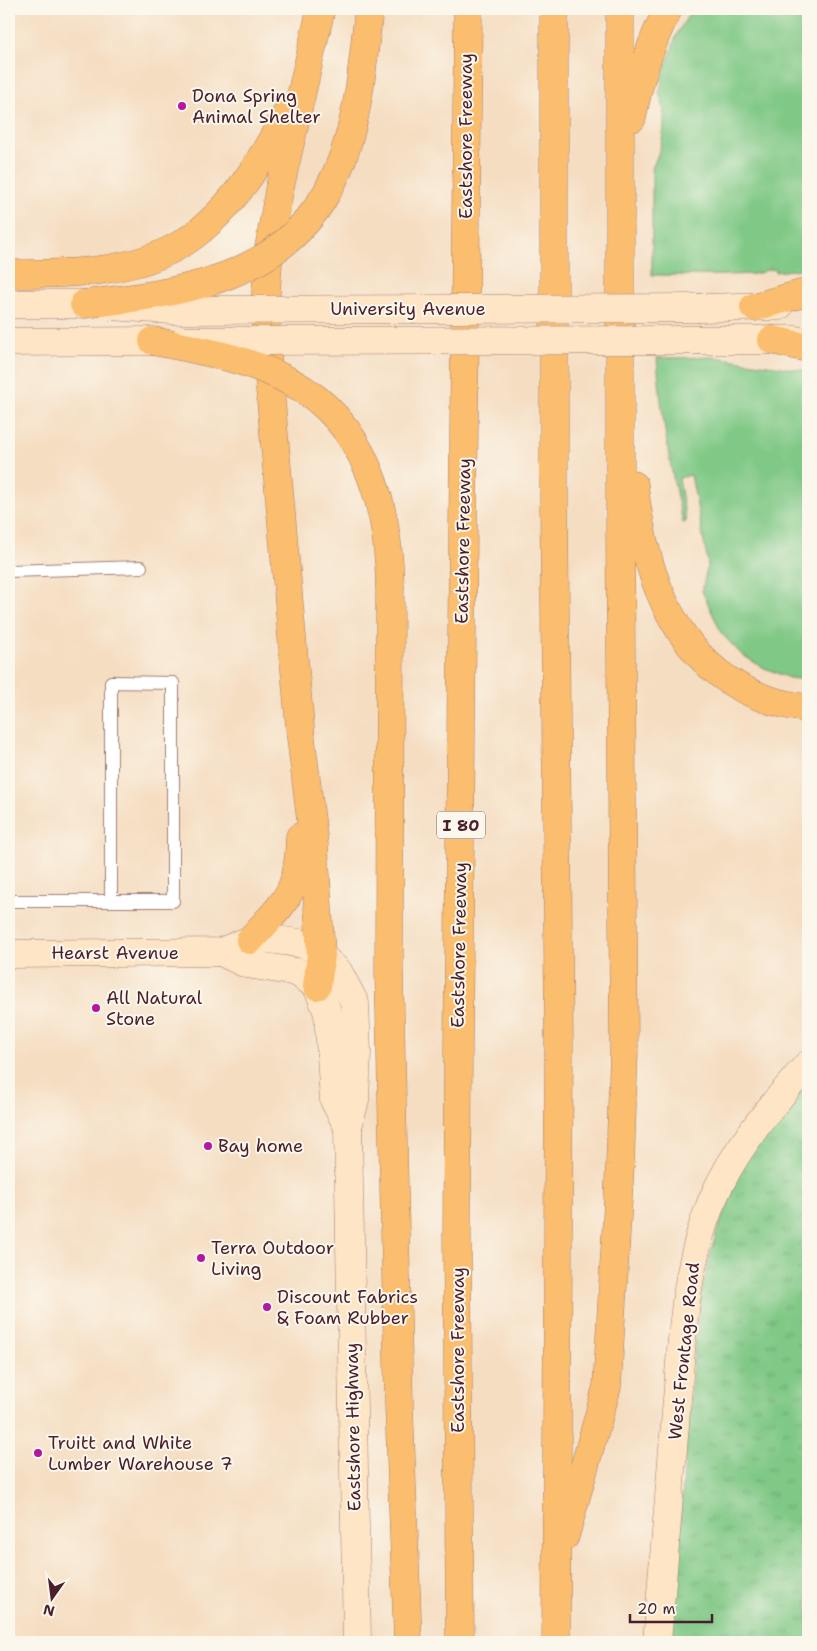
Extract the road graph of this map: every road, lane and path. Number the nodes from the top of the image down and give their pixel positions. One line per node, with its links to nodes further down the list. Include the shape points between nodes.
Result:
1 (369, 9): 11 (highway, bridge, via 362,70 347,146 334,178 307,221 282,246 254,264 206,283 164,293)
2 (468, 9): 36 (highway, Eastshore Freeway / I 80, via 457,1244)
3 (554, 9): 33 (highway, via 559,1035)
4 (620, 9): 7 (highway)
5 (668, 9): 7 (highway, via 648,51 637,91)
6 (320, 16): 8 (highway, via 298,86 269,146 241,187 200,230 157,256 124,265 88,271); 23 (highway, via 279,191 269,248 265,307)
7 (620, 219): 19 (highway)
8 (9, 274)
9 (808, 292): 13 (highway)
10 (9, 304): 11 (street, University Avenue)
11 (84, 304): 13 (street, University Avenue, bridge, via 145,310)
12 (808, 304): 13 (street, University Avenue)
13 (754, 307)
14 (772, 340): 15 (street, University Avenue); 17 (street, University Avenue, bridge); 18 (highway)
15 (808, 340)
16 (9, 342): 17 (street, University Avenue)
17 (153, 342): 35 (highway, bridge, via 215,355 276,375 308,392 336,416 358,446 381,508 390,588 389,969)
18 (808, 348)
19 (620, 364): 22 (highway, via 638,516 650,567 670,616 695,650 729,680 773,701); 33 (highway, via 624,1050 620,1174 607,1387)
20 (141, 567): 21 (lane)
21 (9, 571)
22 (808, 708)
23 (301, 738): 26 (highway, via 301,826 297,873 283,904); 29 (highway, via 314,845)
24 (111, 900): 24 (lane, via 173,901 173,683 111,682); 25 (lane)
25 (9, 901)
26 (250, 940): 27 (street, Hearst Avenue); 29 (street, Hearst Avenue, via 298,943)
27 (222, 952): 28 (street, Hearst Avenue); 30 (street, Hearst Avenue, via 247,964 297,972)
28 (9, 954)
29 (321, 955): 30 (highway); 32 (street, Eastshore Highway, via 338,971 355,1003 355,1100)
30 (316, 986): 32 (street, via 328,1013 334,1100)
31 (808, 1064): 38 (street, West Frontage Road, via 736,1156 712,1202 693,1259 682,1344)
32 (348, 1127): 34 (street, Eastshore Highway)
33 (556, 1572): 37 (highway)
34 (357, 1642)
35 (408, 1642)
36 (460, 1642)
37 (556, 1642)
38 (657, 1642)

